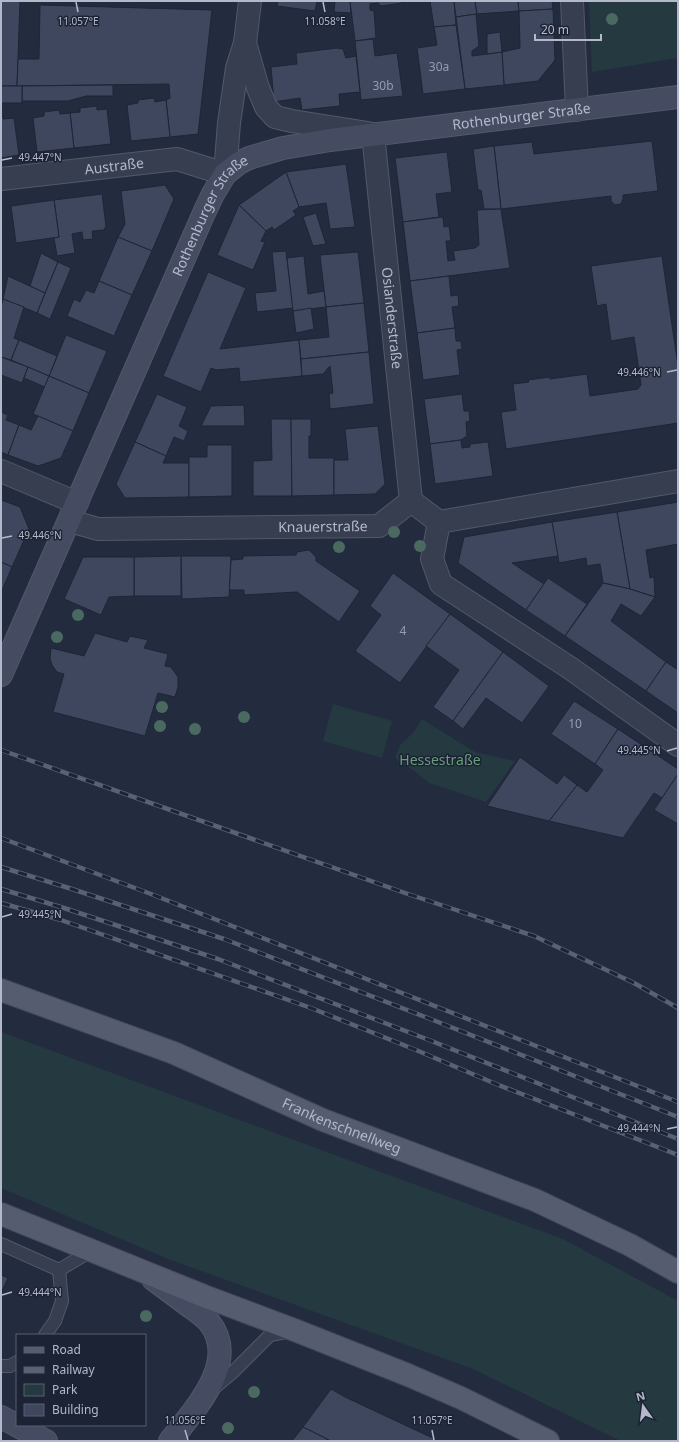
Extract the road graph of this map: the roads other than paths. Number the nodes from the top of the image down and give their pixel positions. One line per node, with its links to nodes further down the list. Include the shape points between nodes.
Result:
1 (250, 1): 3 (street)
2 (572, 1): 5 (street)
3 (245, 44): 6 (street, via 258,88 266,107 275,117); 7 (street, via 236,76 229,123)
4 (678, 98): 5 (main road, Rothenburger Straße)
5 (577, 110): 6 (main road, Rothenburger Straße)
6 (373, 134): 7 (main road, Rothenburger Straße, via 296,145 260,154 239,163); 11 (street, Osianderstraße)
7 (226, 174): 8 (street, Austraße, via 177,160); 12 (main road, Rothenburger Straße, via 204,213)
8 (1, 179)
9 (1, 471): 12 (street, Knauerstraße)
10 (678, 480): 13 (street)
11 (411, 501): 12 (street, Knauerstraße, via 379,526 98,529); 13 (street)
12 (73, 512): 14 (main road, Rothenburger Straße)
13 (440, 522): 15 (street, via 432,559 441,584 570,668)
14 (1, 675)
15 (678, 745)
16 (1, 990): 22 (main road, Frankenschnellweg, via 174,1053 335,1124 535,1200 623,1242)
17 (1, 1214): 19 (main road)
18 (1, 1244): 20 (lane)
19 (91, 1251): 20 (lane); 21 (main road)
20 (59, 1270): 24 (lane, via 62,1301 55,1321)
21 (141, 1271): 23 (main road); 27 (main road, via 202,1315 214,1329 220,1356)
22 (678, 1272)
23 (298, 1331): 27 (lane, via 270,1335); 33 (main road, via 461,1398)
24 (46, 1334)
25 (16, 1363): 26 (lane, via 10,1366)
26 (1, 1366)
27 (206, 1395): 32 (main road)
28 (1, 1417): 29 (main road)
29 (16, 1425)
30 (18, 1426): 31 (main road)
31 (46, 1441)
32 (170, 1441)
33 (548, 1441)

